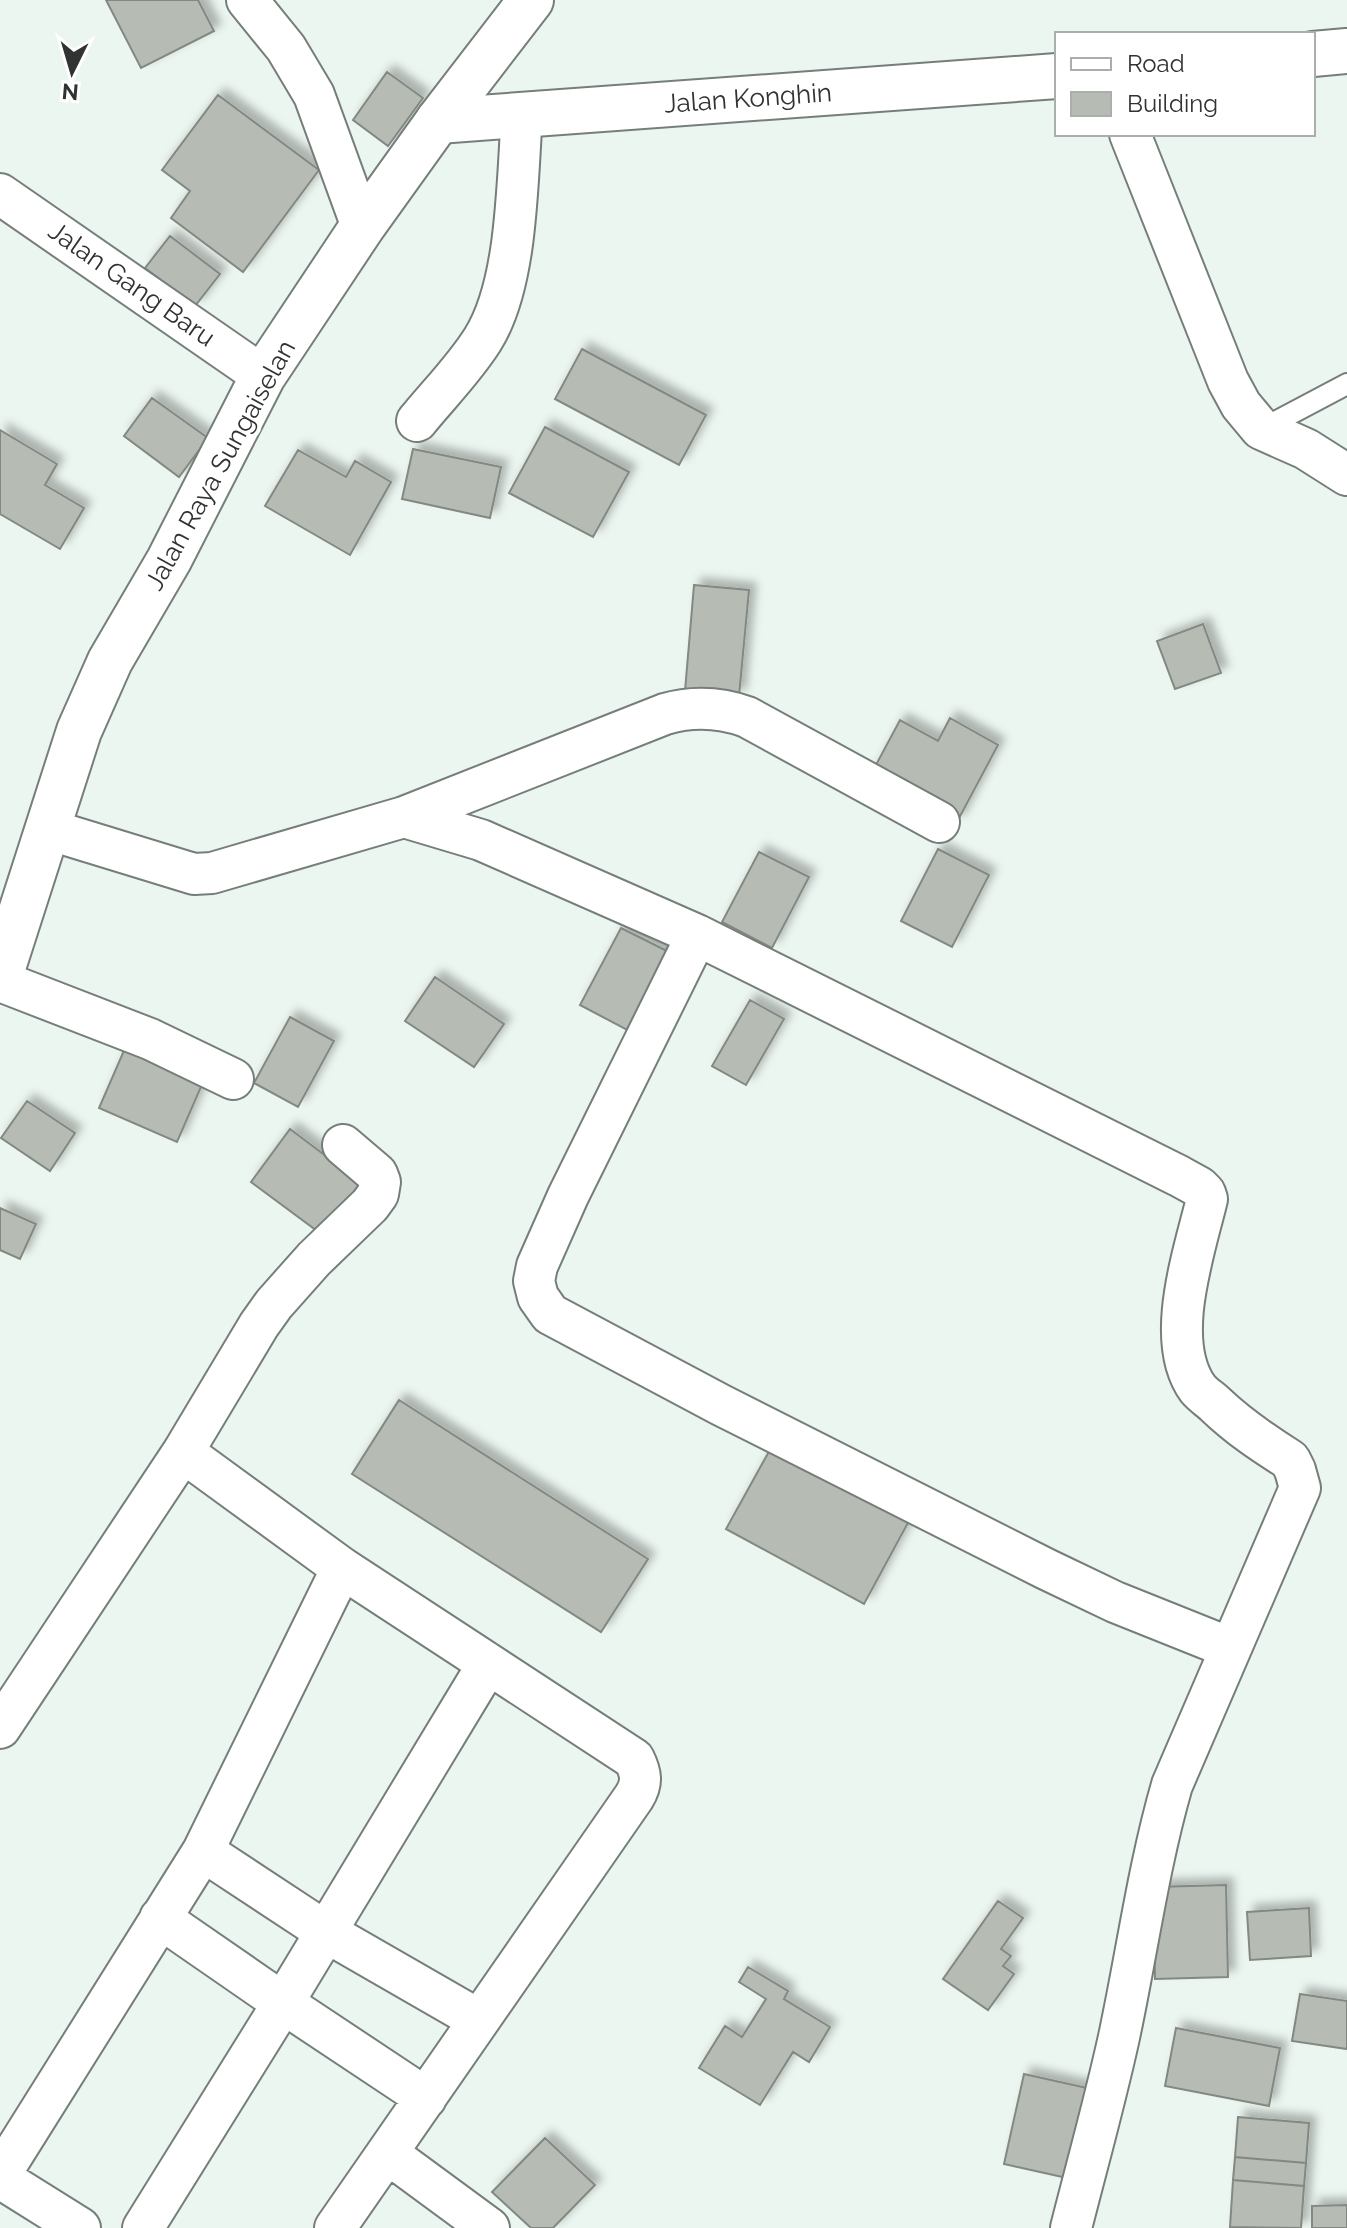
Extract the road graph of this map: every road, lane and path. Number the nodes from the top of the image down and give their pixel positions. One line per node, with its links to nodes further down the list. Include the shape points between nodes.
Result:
1 (247, 0): 10 (street, via 286,48 314,95)
2 (531, 0): 7 (main road, Jalan Raya Sungaiselan)
3 (1347, 51): 4 (main road)
4 (1315, 54)
5 (1055, 76): 6 (main road, Jalan Konghin)
6 (522, 114): 7 (main road, Jalan Konghin); 13 (street, via 511,257 498,305 484,338)
7 (438, 121): 10 (main road, Jalan Raya Sungaiselan)
8 (1131, 136): 14 (street, via 1228,381)
9 (0, 194): 11 (street, Jalan Gang Baru)
10 (362, 227): 11 (main road, Jalan Raya Sungaiselan)
11 (263, 376): 18 (main road, Jalan Raya Sungaiselan, via 169,560 110,661 79,731)
12 (1347, 384): 14 (lane)
13 (417, 421)
14 (1261, 429): 15 (street)
15 (1347, 475)
16 (404, 817): 17 (street, via 665,714 704,708 747,717); 18 (street, via 194,874); 19 (street, via 481,840)
17 (939, 822)
18 (47, 829): 20 (main road, Jalan Raya Sungaiselan)
19 (697, 935): 25 (street, via 1205,1193 1180,1327 1187,1366 1199,1389 1227,1417 1290,1460 1300,1488); 25 (street, via 537,1266 538,1297 550,1314 1115,1602)
20 (0, 979): 21 (street, via 150,1039)
21 (233, 1079)
22 (343, 1145): 23 (street, via 377,1174 378,1194 274,1304)
23 (183, 1452): 24 (street); 27 (street)
24 (342, 1568): 26 (street); 28 (street)
25 (1230, 1648): 40 (street, via 1172,1785 1160,1827 1118,2040)
26 (488, 1664): 30 (street); 32 (street, via 634,1759 641,1779 634,1797)
27 (0, 1728)
28 (203, 1851): 29 (street); 30 (street)
29 (160, 1918): 31 (street); 35 (street)
30 (326, 1932): 31 (street); 32 (street)
31 (283, 2003): 33 (street); 37 (street)
32 (479, 2020): 33 (street)
33 (426, 2098): 34 (street)
34 (387, 2153): 38 (street); 39 (street)
35 (0, 2177): 36 (street)
36 (80, 2228)
37 (143, 2228)
38 (335, 2228)
39 (489, 2228)
40 (1071, 2228)

